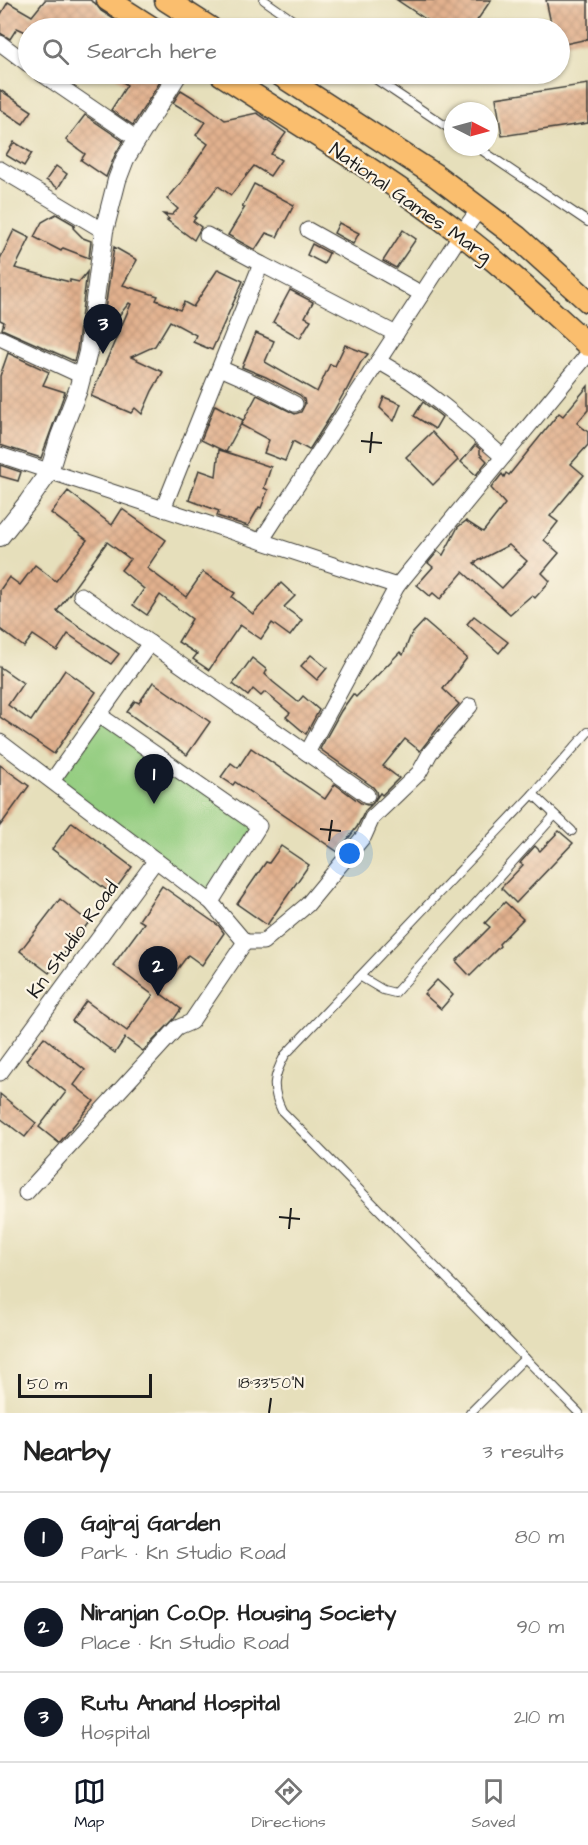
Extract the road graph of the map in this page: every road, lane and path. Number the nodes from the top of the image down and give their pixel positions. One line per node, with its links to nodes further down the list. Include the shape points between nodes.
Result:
1 (108, 0): 4 (main road)
2 (166, 0): 5 (main road)
3 (264, 0): 6 (lane)
4 (136, 18)
5 (192, 18)
6 (290, 18)
7 (0, 43): 8 (street)
8 (18, 56)
9 (56, 84): 15 (street)
10 (172, 84): 15 (street)
11 (236, 84): 22 (main road, National Games Marg, via 417,201)
12 (294, 84): 18 (main road, National Games Marg)
13 (383, 84): 14 (lane)
14 (444, 125)
15 (137, 140): 21 (street, via 117,180)
16 (490, 156): 19 (lane)
17 (0, 169): 21 (street)
18 (480, 208): 22 (street); 26 (main road, National Games Marg)
19 (588, 222)
20 (308, 230): 25 (street)
21 (104, 231): 33 (street)
22 (461, 234): 25 (street); 29 (main road, National Games Marg)
23 (207, 235): 24 (street)
24 (261, 264): 27 (street); 32 (street)
25 (422, 294): 27 (street)
26 (588, 301)
27 (396, 334): 31 (street)
28 (0, 338): 33 (street)
29 (588, 345)
30 (588, 354): 36 (street)
31 (378, 361): 36 (street, via 454,412); 40 (street)
32 (220, 368): 34 (street); 38 (street)
33 (82, 376): 37 (street)
34 (295, 404)
35 (0, 455): 37 (street)
36 (503, 457): 41 (street)
37 (49, 472): 38 (street); 39 (street)
38 (163, 509): 40 (street)
39 (0, 537)
40 (261, 541): 41 (street)
41 (397, 586): 48 (street)
42 (81, 595): 43 (street)
43 (150, 643): 45 (street); 48 (street)
44 (470, 706): 56 (street, via 430,753 419,773 372,818 364,836 307,905 263,942)
45 (99, 715): 49 (street); 55 (street, via 259,826)
46 (588, 732): 50 (lane)
47 (0, 742): 49 (street)
48 (307, 753): 51 (street)
49 (52, 781): 54 (street)
50 (533, 794): 52 (lane); 57 (lane)
51 (367, 795)
52 (555, 815): 53 (lane); 57 (lane, via 395,993)
53 (572, 831)
54 (156, 860): 55 (street); 58 (street, Kn Studio Road)
55 (212, 902): 56 (street)
56 (245, 942): 59 (street, via 191,1022 177,1028)
57 (361, 976): 60 (lane, via 285,1055 277,1069 276,1098 282,1111)
58 (0, 1073)
59 (26, 1193)
60 (525, 1358): 61 (lane); 62 (lane)
61 (470, 1413)
62 (579, 1413)

